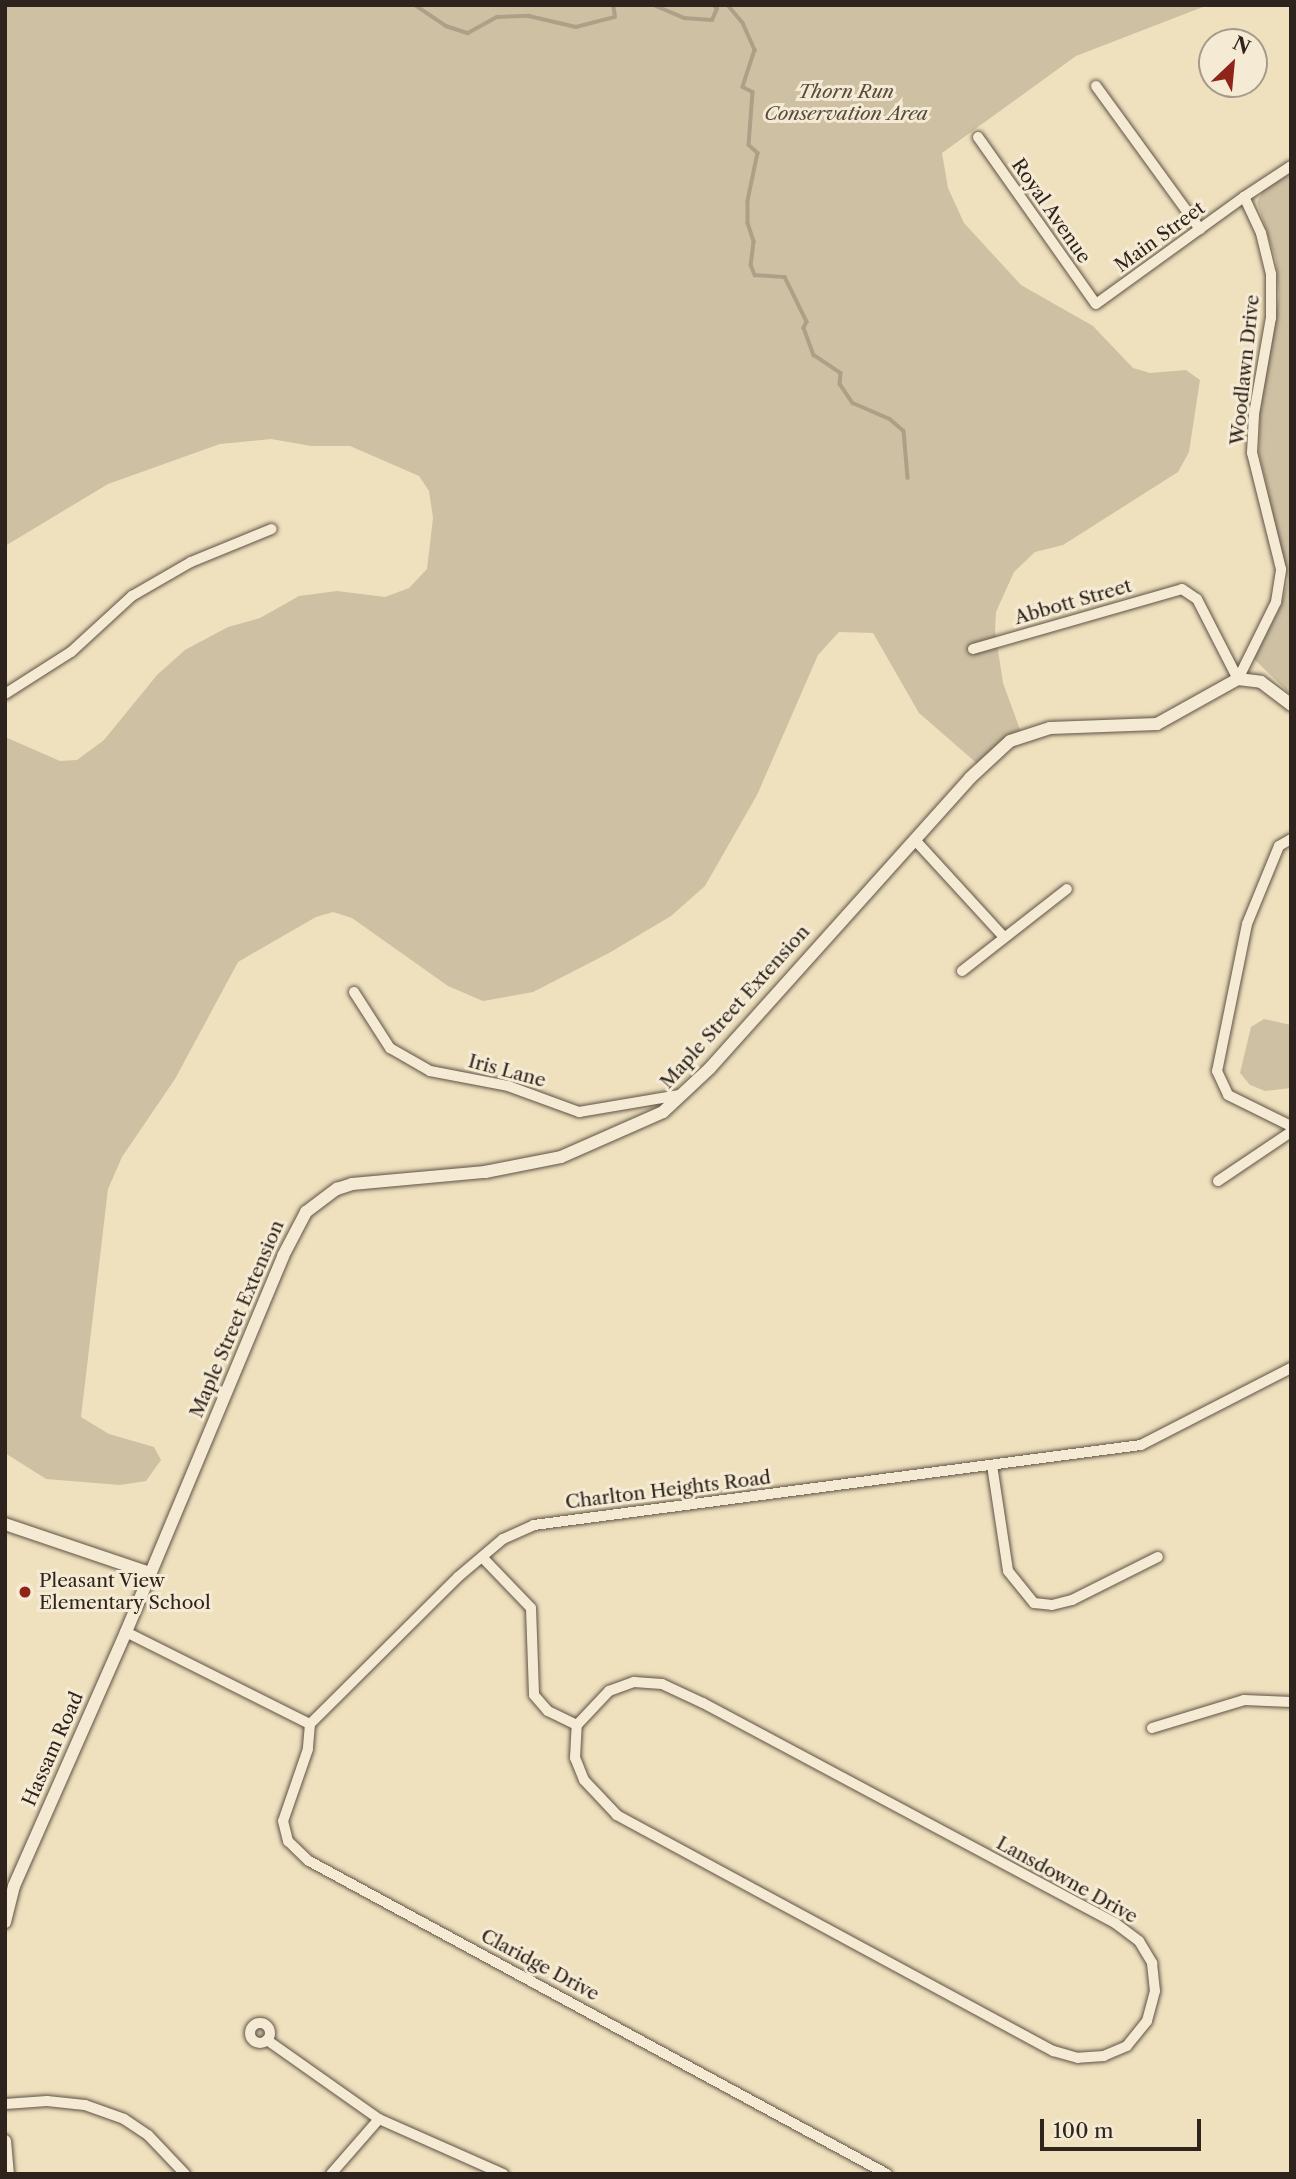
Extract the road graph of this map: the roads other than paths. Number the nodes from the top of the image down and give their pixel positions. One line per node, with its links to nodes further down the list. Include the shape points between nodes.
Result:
1 (1096, 86): 5 (street)
2 (978, 137): 6 (street, Royal Avenue)
3 (1291, 166): 4 (street)
4 (1244, 197): 5 (street, Main Street); 9 (street, Woodlawn Drive, via 1261,233 1271,274 1271,318 1252,453 1281,569 1276,602)
5 (1200, 229): 6 (street, Main Street)
6 (1096, 304)
7 (272, 529): 10 (street, via 191,562 132,596 49,669)
8 (973, 649): 9 (street, Abbott Street, via 1182,589 1197,599)
9 (1238, 679): 11 (street, via 1261,682); 13 (street, Maple Street Extension, via 1157,724 1050,728 1010,741 975,772)
10 (5, 694)
11 (1291, 705)
12 (1291, 839): 19 (street, via 1279,846 1247,924 1217,1071 1228,1095)
13 (915, 840): 15 (street); 18 (street, Maple Street Extension)
14 (1066, 889): 15 (street)
15 (1003, 936): 16 (street)
16 (962, 971)
17 (354, 992): 18 (street, Iris Lane, via 390,1048 430,1070 508,1086 579,1112)
18 (684, 1094): 27 (street, Maple Street Extension, via 650,1121 561,1157 485,1172 366,1181 321,1198 295,1229)
19 (1291, 1126)
20 (1291, 1132): 21 (street)
21 (1218, 1181)
22 (1291, 1368): 23 (street, Charlton Heights Road, via 1141,1445)
23 (992, 1465): 25 (street, via 1008,1571 1034,1603 1072,1600); 26 (street, Charlton Heights Road, via 534,1525 503,1539)
24 (5, 1524): 27 (street)
25 (1158, 1557)
26 (483, 1558): 30 (street, Charlton Heights Road, via 458,1577); 31 (street, via 531,1608 534,1695 548,1711)
27 (150, 1573): 28 (street, Maple Street Extension)
28 (126, 1632): 30 (street); 33 (street, Hassam Road, via 14,1886)
29 (1291, 1702): 32 (street, via 1244,1700)
30 (310, 1724): 42 (street, Claridge Drive, via 308,1749 283,1821 288,1841 309,1861)
31 (577, 1726): 31 (street, Lansdowne Drive, via 575,1758 584,1780 617,1815 1053,2050 1078,2058 1104,2056 1127,2046 1147,2021 1155,1991 1152,1963 1139,1941 703,1703 662,1684 634,1682 608,1691)
32 (1152, 1728)
33 (5, 1922)
34 (267, 2040): 36 (street)
35 (5, 2104): 39 (street, via 47,2101 85,2105 124,2119 148,2135)
36 (379, 2119): 40 (street); 41 (street)
37 (5, 2141): 38 (street)
38 (9, 2174)
39 (185, 2174)
40 (331, 2174)
41 (503, 2174)
42 (887, 2174)

